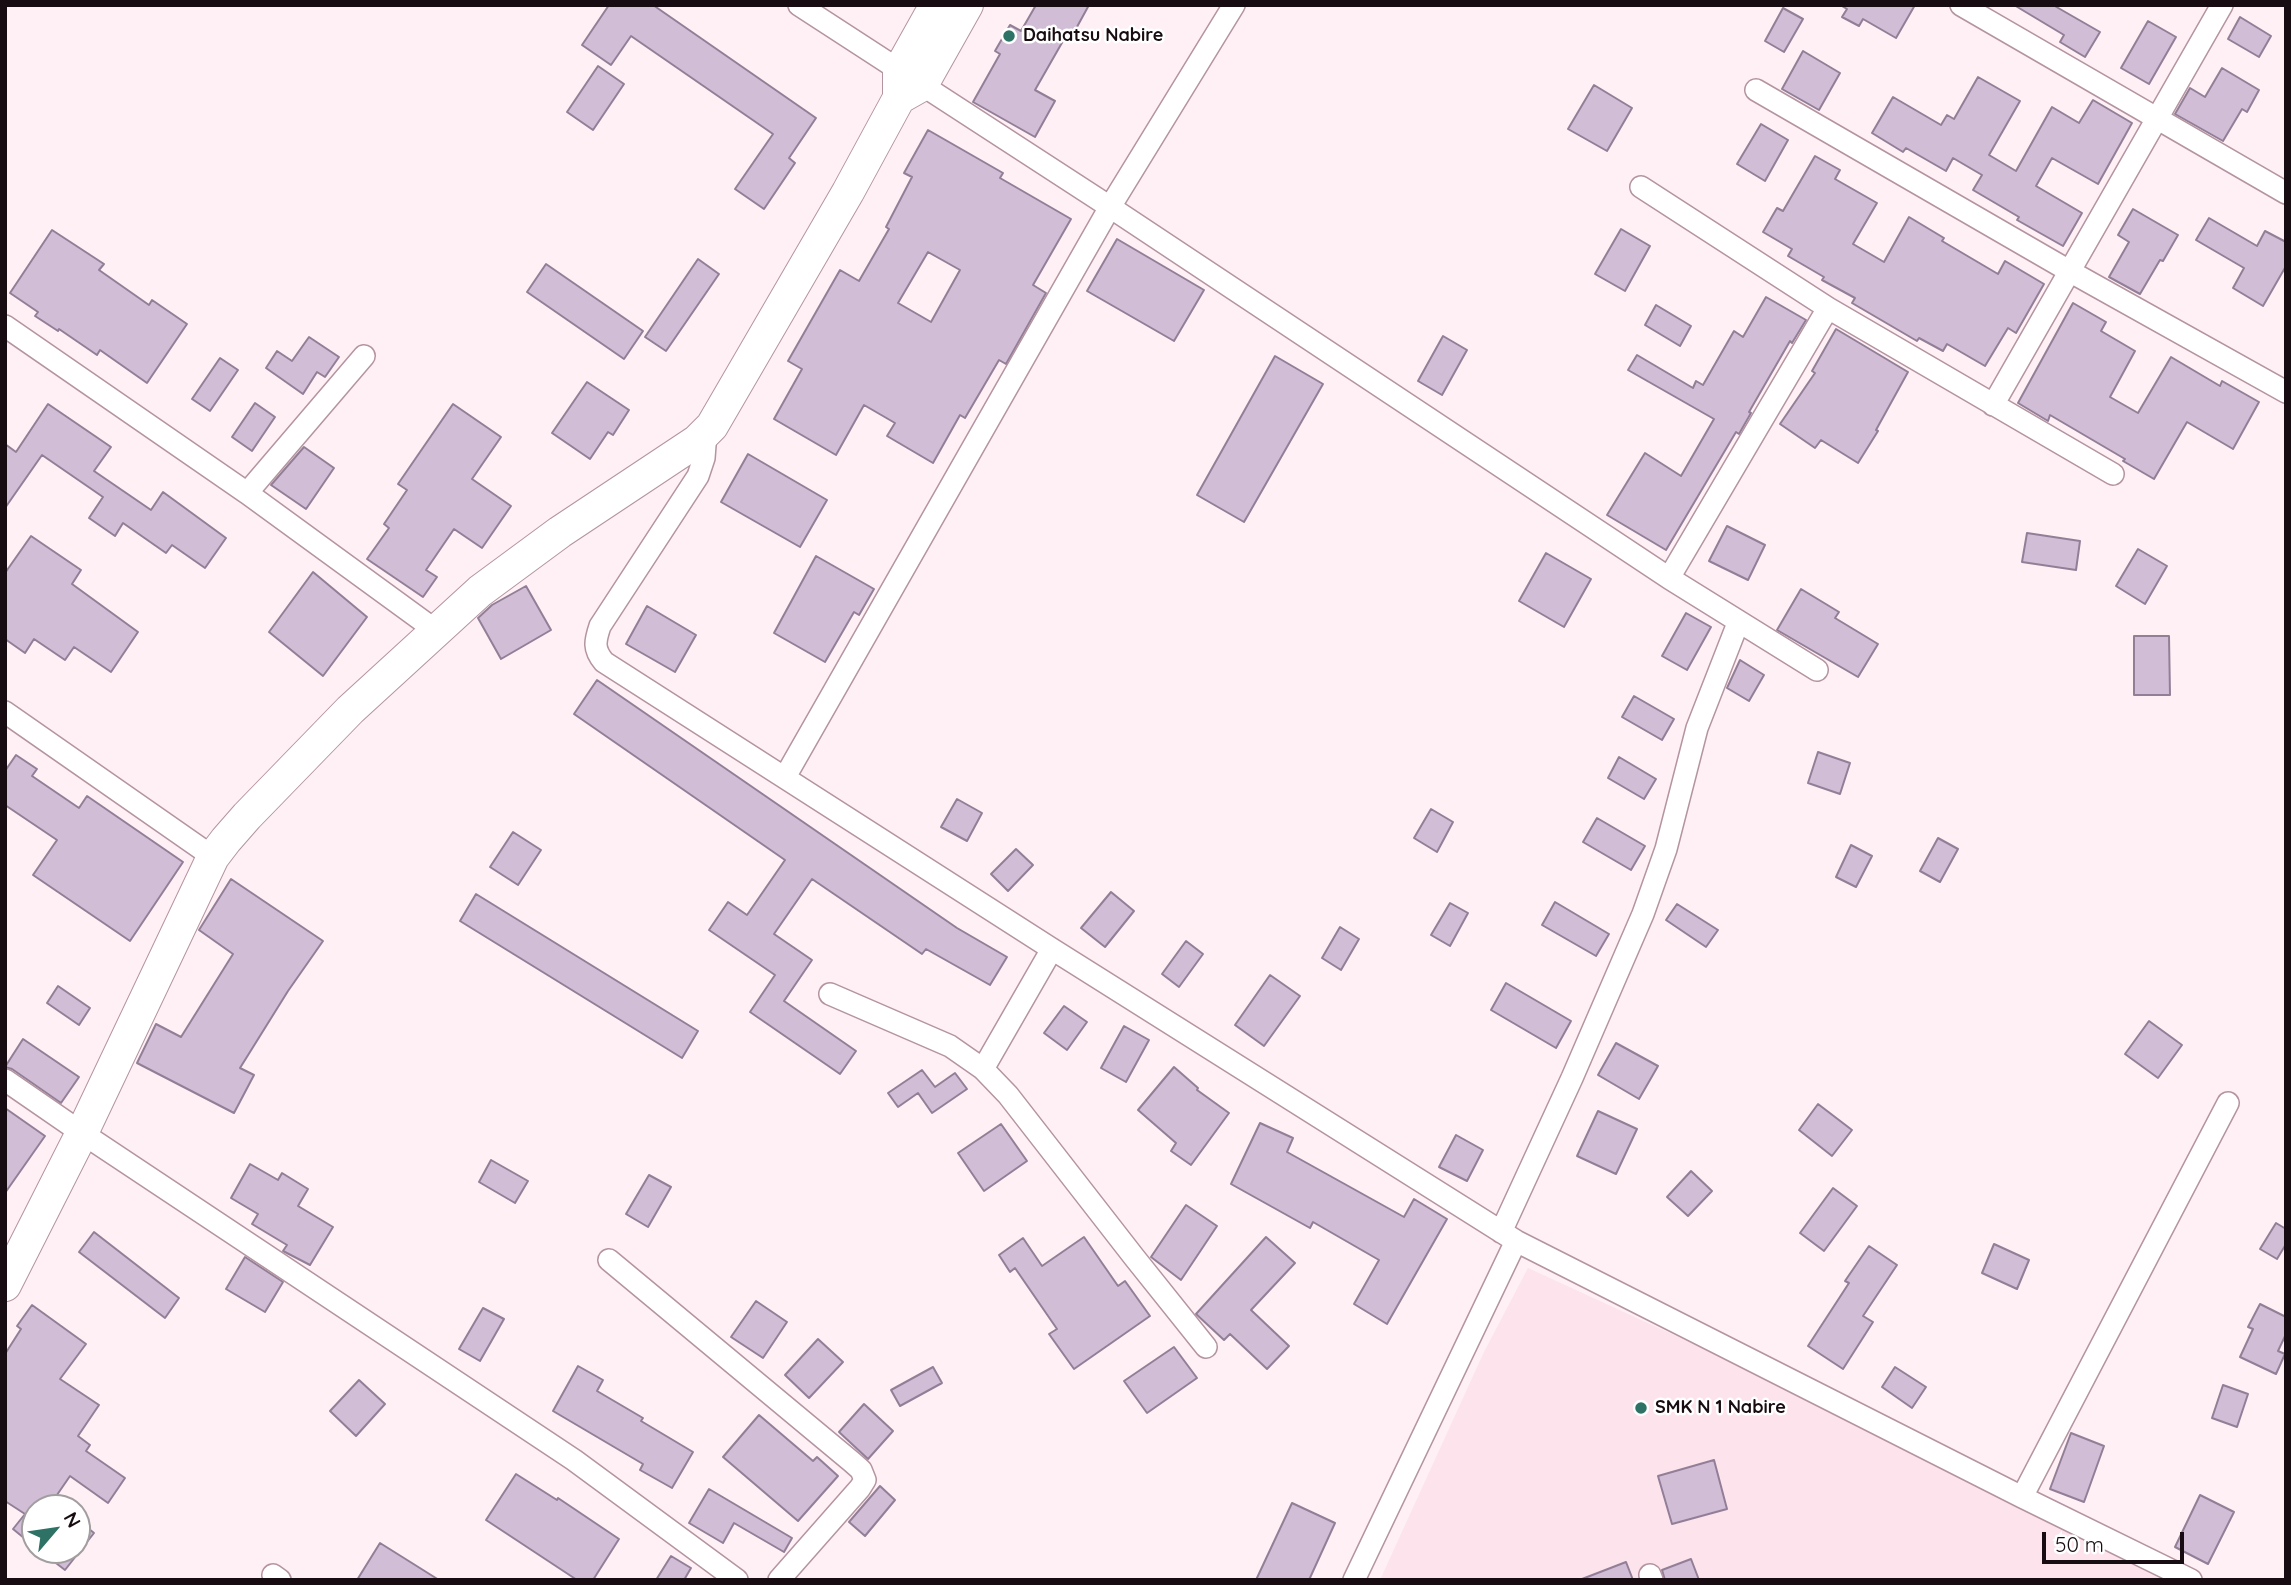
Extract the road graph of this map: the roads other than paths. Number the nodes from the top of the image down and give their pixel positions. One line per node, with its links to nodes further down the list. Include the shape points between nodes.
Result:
1 (799, 5): 7 (street)
2 (936, 5): 7 (main road)
3 (967, 5): 7 (main road)
4 (1234, 5): 12 (street)
5 (1961, 5): 9 (street)
6 (2222, 5): 9 (street)
7 (907, 85): 12 (street); 19 (main road, via 720,415)
8 (1756, 90): 13 (street)
9 (2156, 120): 11 (street); 13 (street)
10 (1641, 187): 14 (street)
11 (2286, 193)
12 (1110, 207): 22 (street); 27 (street)
13 (2071, 272): 17 (street); 18 (street)
14 (1828, 308): 18 (street); 22 (street)
15 (5, 326): 21 (street)
16 (364, 356): 21 (street)
17 (2286, 392)
18 (1993, 405): 20 (street)
19 (706, 432): 24 (main road, via 480,590); 27 (street, via 698,476 600,626 596,650 610,666)
20 (2113, 474)
21 (247, 494): 24 (street)
22 (1669, 578): 23 (street)
23 (1738, 623): 25 (street); 35 (street, via 1697,728 1666,849 1643,914)
24 (435, 630): 28 (main road, via 350,710)
25 (1817, 670)
26 (5, 712): 28 (street)
27 (785, 777): 29 (street)
28 (213, 857): 34 (main road)
29 (1052, 949): 31 (street); 35 (street)
30 (830, 994): 31 (street, via 950,1046)
31 (983, 1069): 38 (street)
32 (5, 1080): 34 (street)
33 (2228, 1103): 39 (street)
34 (82, 1133): 37 (main road); 40 (street, via 574,1460)
35 (1508, 1237): 39 (street); 42 (street)
36 (609, 1260): 41 (street, via 861,1470 865,1480 860,1488)
37 (5, 1285)
38 (1206, 1347)
39 (2022, 1497): 43 (street)
40 (737, 1580)
41 (779, 1580)
42 (1354, 1580)
43 (2190, 1580)

